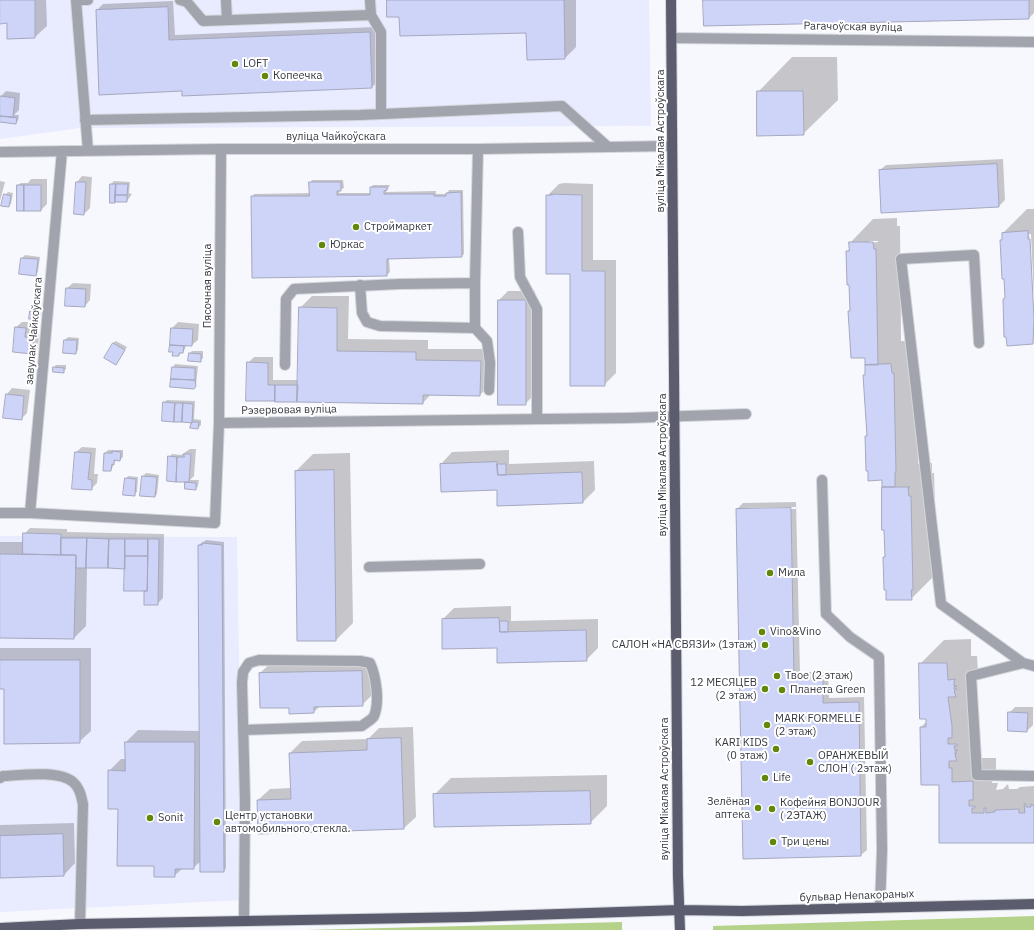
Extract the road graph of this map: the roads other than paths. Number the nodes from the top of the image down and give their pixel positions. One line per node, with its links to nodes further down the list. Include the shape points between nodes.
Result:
1 (76, 0): 2 (street); 12 (street)
2 (88, 0)
3 (180, 0): 8 (street, via 187,2 203,21)
4 (226, 0): 8 (street)
5 (370, 0): 7 (street)
6 (671, 0): 9 (main road, вуліца Мікалая Астроўскага)
7 (370, 15): 8 (street); 11 (street, via 381,32)
8 (227, 20)
9 (672, 38): 10 (street, Рагачоўская вуліца); 13 (main road, вуліца Мікалая Астроўскага)
10 (1034, 42)
11 (381, 114): 12 (street); 14 (street, via 562,106)
12 (85, 120): 18 (street)
13 (672, 146): 14 (street, вуліца Чайкоўскага); 28 (main road, вуліца Мікалая Астроўскага)
14 (608, 147): 16 (street, вуліца Чайкоўскага)
15 (221, 149): 16 (street, вуліца Чайкоўскага); 18 (street, вуліца Чайкоўскага); 30 (street, Пясочная вуліца)
16 (478, 149): 21 (street)
17 (62, 151): 18 (street, вуліца Чайкоўскага); 19 (street, вуліца Чайкоўскага); 33 (street, завулак Чайкоўскага)
18 (88, 151)
19 (0, 152)
20 (518, 232): 29 (street, via 520,277 537,309)
21 (475, 283): 22 (street); 23 (street)
22 (360, 285): 23 (street, via 362,313 367,322 380,326); 25 (street, via 294,289 286,299)
23 (475, 328): 26 (street, via 487,341 490,362)
24 (979, 343): 36 (street, via 974,255 901,258 941,604)
25 (285, 365)
26 (489, 390)
27 (746, 414): 28 (street, Рэзервовая вуліца)
28 (674, 416): 29 (street, Рэзервовая вуліца); 43 (main road, вуліца Мікалая Астроўскага)
29 (537, 419): 30 (street, Рэзервовая вуліца)
30 (219, 423): 33 (street, via 215,523)
31 (822, 480): 42 (street, via 826,614 850,637 879,657 882,850)
32 (0, 513): 33 (street)
33 (30, 513)
34 (480, 564): 35 (street)
35 (369, 567)
36 (1023, 663): 37 (street); 40 (street, via 971,676 977,775)
37 (1034, 666)
38 (243, 730): 38 (street, via 243,672 249,663 259,660 360,661 370,664 374,672 376,705 373,717 362,726); 44 (street)
39 (1, 776): 45 (street, via 60,776 73,782 80,792 84,804)
40 (1034, 776)
41 (1034, 904): 42 (main road, бульвар Непакораных)
42 (880, 907): 43 (main road, бульвар Непакораных)
43 (680, 910): 44 (main road, бульвар Непакораных); 47 (main road, вуліца Мікалая Астроўскага)
44 (244, 921): 45 (main road, бульвар Непакораных)
45 (80, 924): 46 (main road, бульвар Непакораных)
46 (0, 928)
47 (680, 930)

